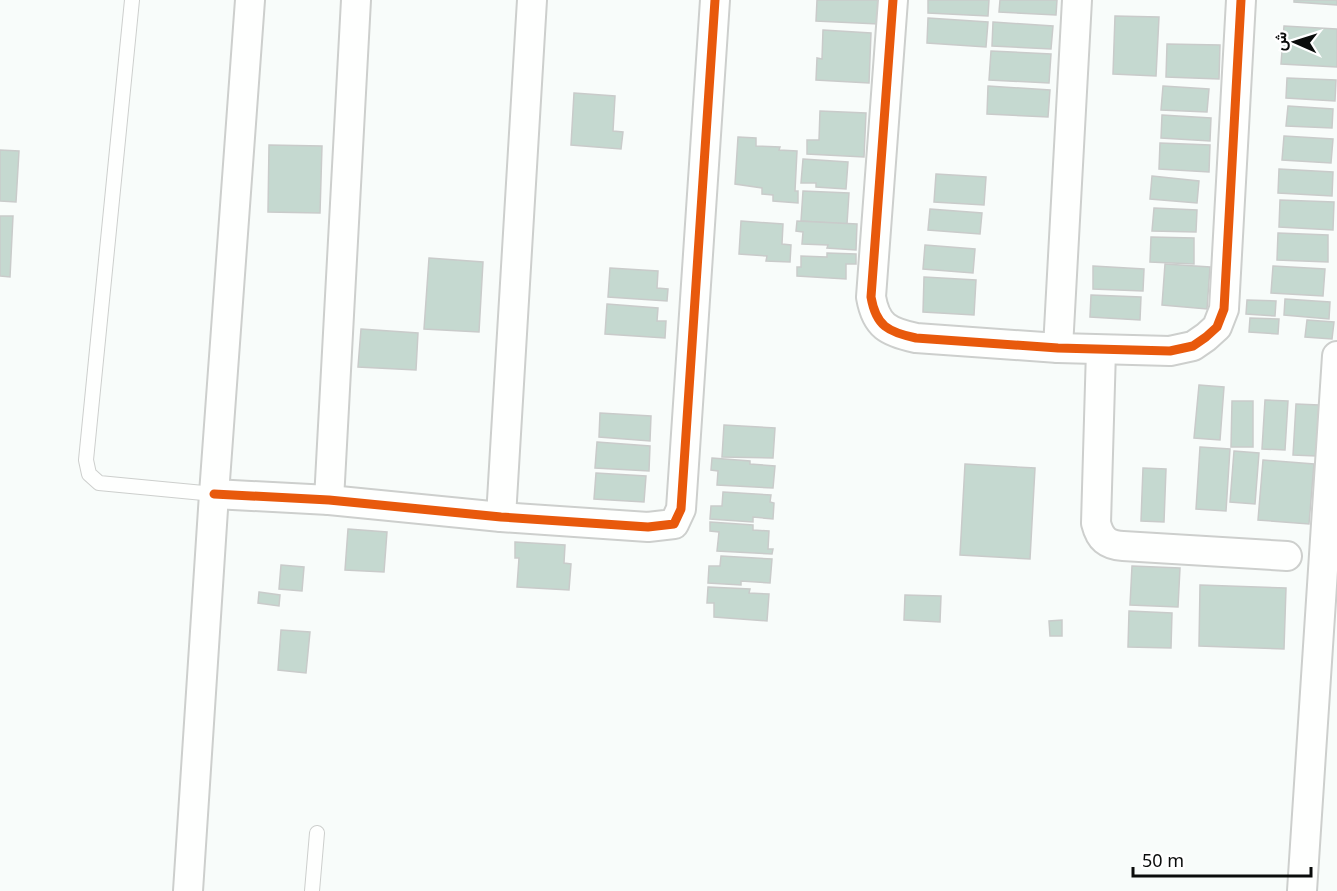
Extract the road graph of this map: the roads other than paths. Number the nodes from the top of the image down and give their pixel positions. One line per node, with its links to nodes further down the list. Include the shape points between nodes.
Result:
1 (132, 0): 12 (lane, via 87,460 89,474 99,483)
2 (250, 0): 12 (street)
3 (356, 0): 13 (street)
4 (532, 0): 14 (street)
5 (715, 0): 14 (street, via 681,509 674,524 648,527)
6 (893, 0): 9 (street, via 870,297 874,313 883,326 906,336)
7 (1077, 0): 9 (street)
8 (1241, 0): 10 (street, via 1224,309 1217,327 1193,346 1170,351)
9 (1058, 348): 10 (street)
10 (1101, 350): 15 (street, via 1096,523 1104,540 1110,545)
11 (1337, 356): 19 (street)
12 (214, 494): 13 (street); 17 (street)
13 (329, 500): 14 (street)
14 (501, 517)
15 (1287, 556)
16 (317, 833): 18 (lane)
17 (188, 891)
18 (312, 891)
19 (1302, 891)

